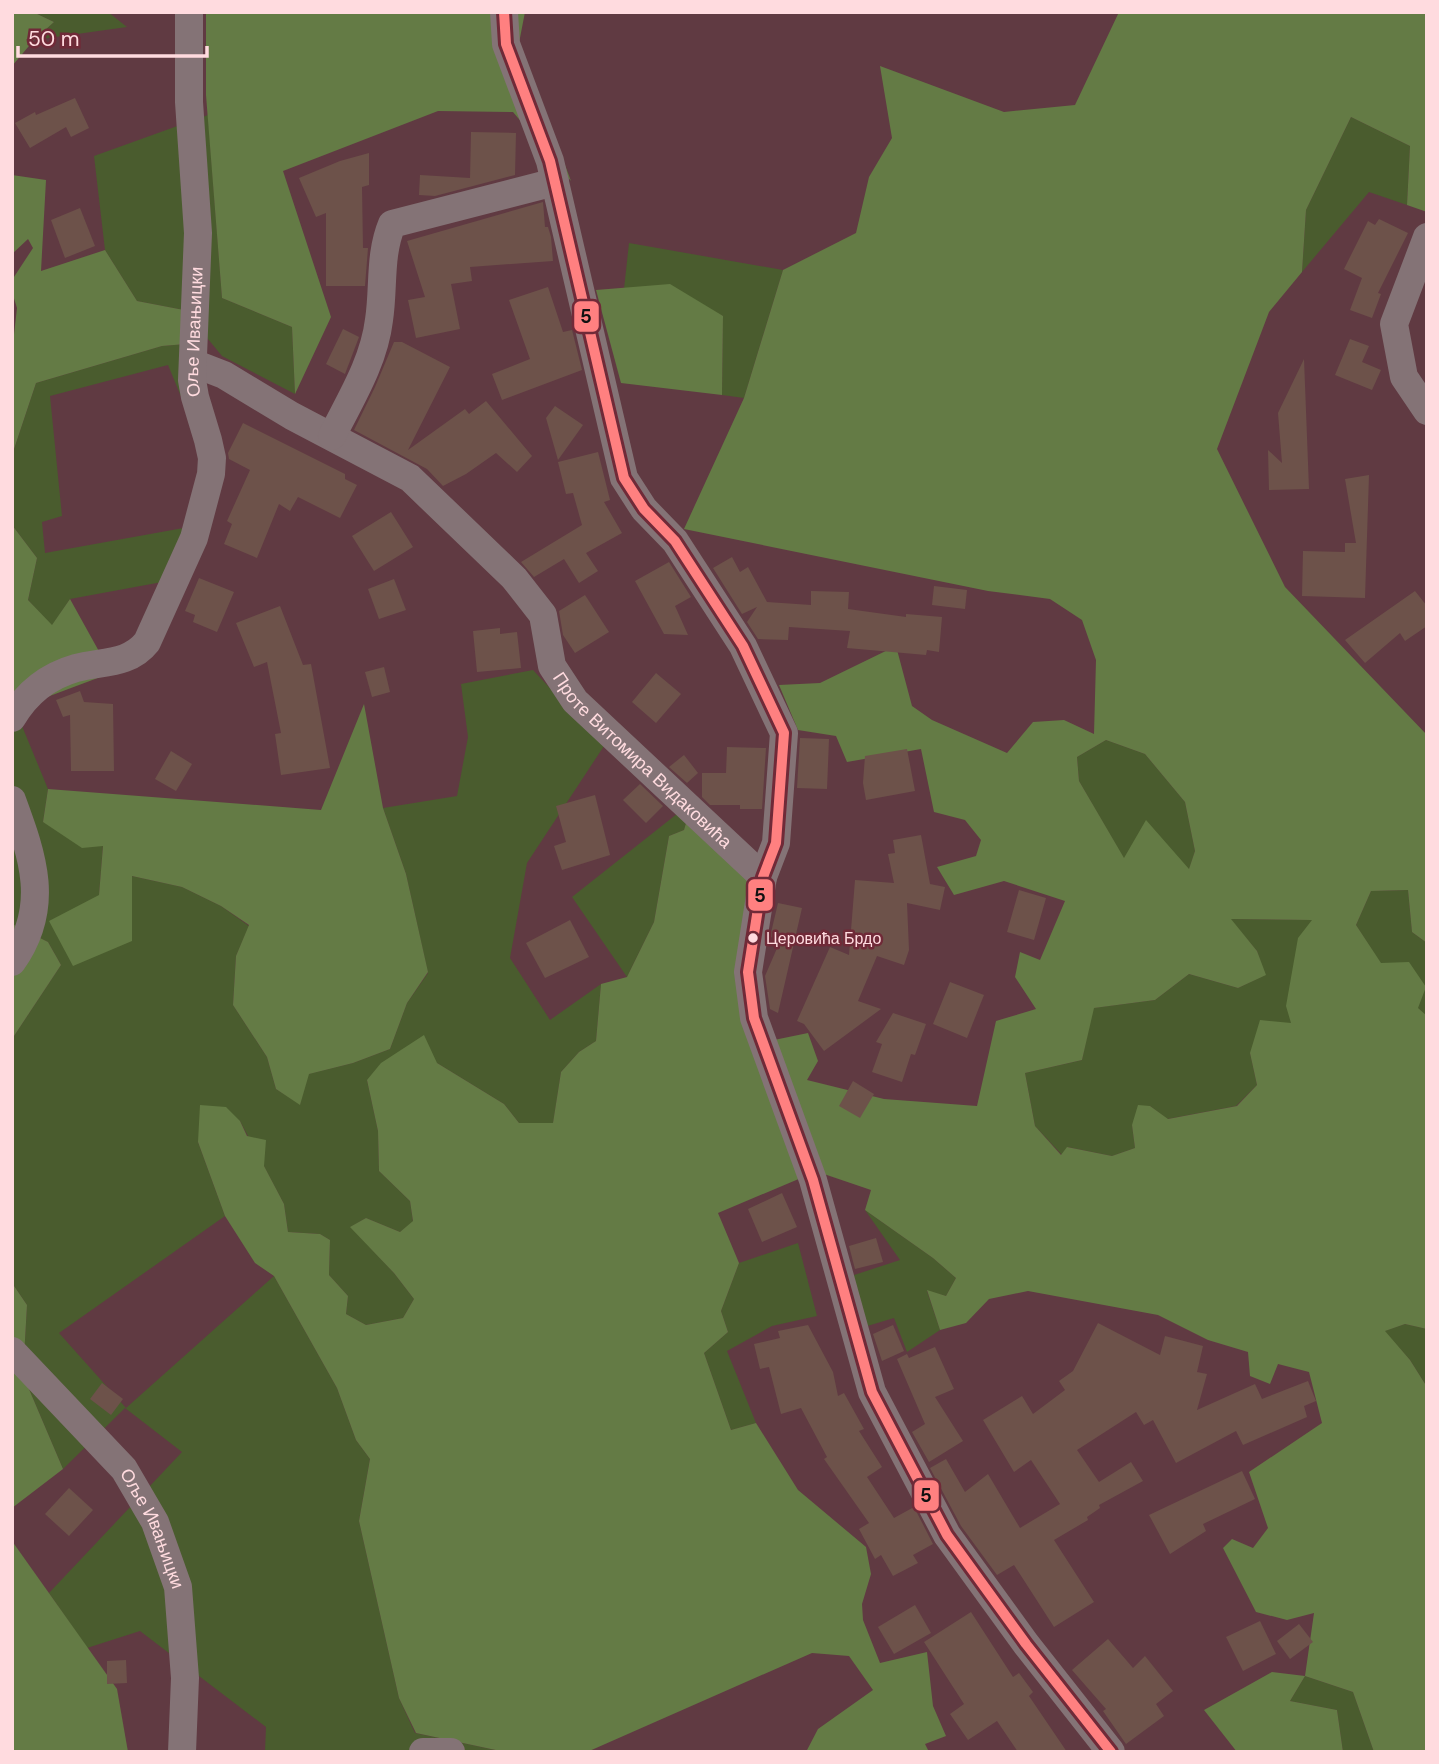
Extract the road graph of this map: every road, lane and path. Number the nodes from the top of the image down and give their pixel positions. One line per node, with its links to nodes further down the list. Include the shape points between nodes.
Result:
1 (189, 12): 5 (street, Оље Ивањицки, via 189,102 198,233)
2 (504, 12): 3 (street, via 506,44)
3 (555, 181): 7 (street, via 392,224 385,241 376,333 366,367); 10 (street, via 624,478 644,509 676,541 743,646 784,733 776,843)
4 (1427, 237): 6 (street, via 1394,324 1404,377)
5 (193, 363): 7 (street, Проте Витомира Видаковића, via 225,374); 8 (street, Оље Ивањицки, via 195,397 212,458 211,474 194,538 147,642 122,660 58,674 27,697)
6 (1427, 411)
7 (332, 436): 10 (street, Проте Витомира Видаковића, via 410,478 514,578 542,615 552,666 575,701)
8 (12, 718)
9 (12, 800): 11 (street, via 31,853 36,891 29,931)
10 (763, 877): 16 (street, via 748,972 754,1018 813,1180 872,1392 947,1535)
11 (12, 962)
12 (12, 1351): 13 (street, Оље Ивањицки, via 124,1469 155,1522 177,1587 185,1678)
13 (182, 1752)
14 (423, 1752): 15 (street)
15 (451, 1752)
16 (1111, 1752)

